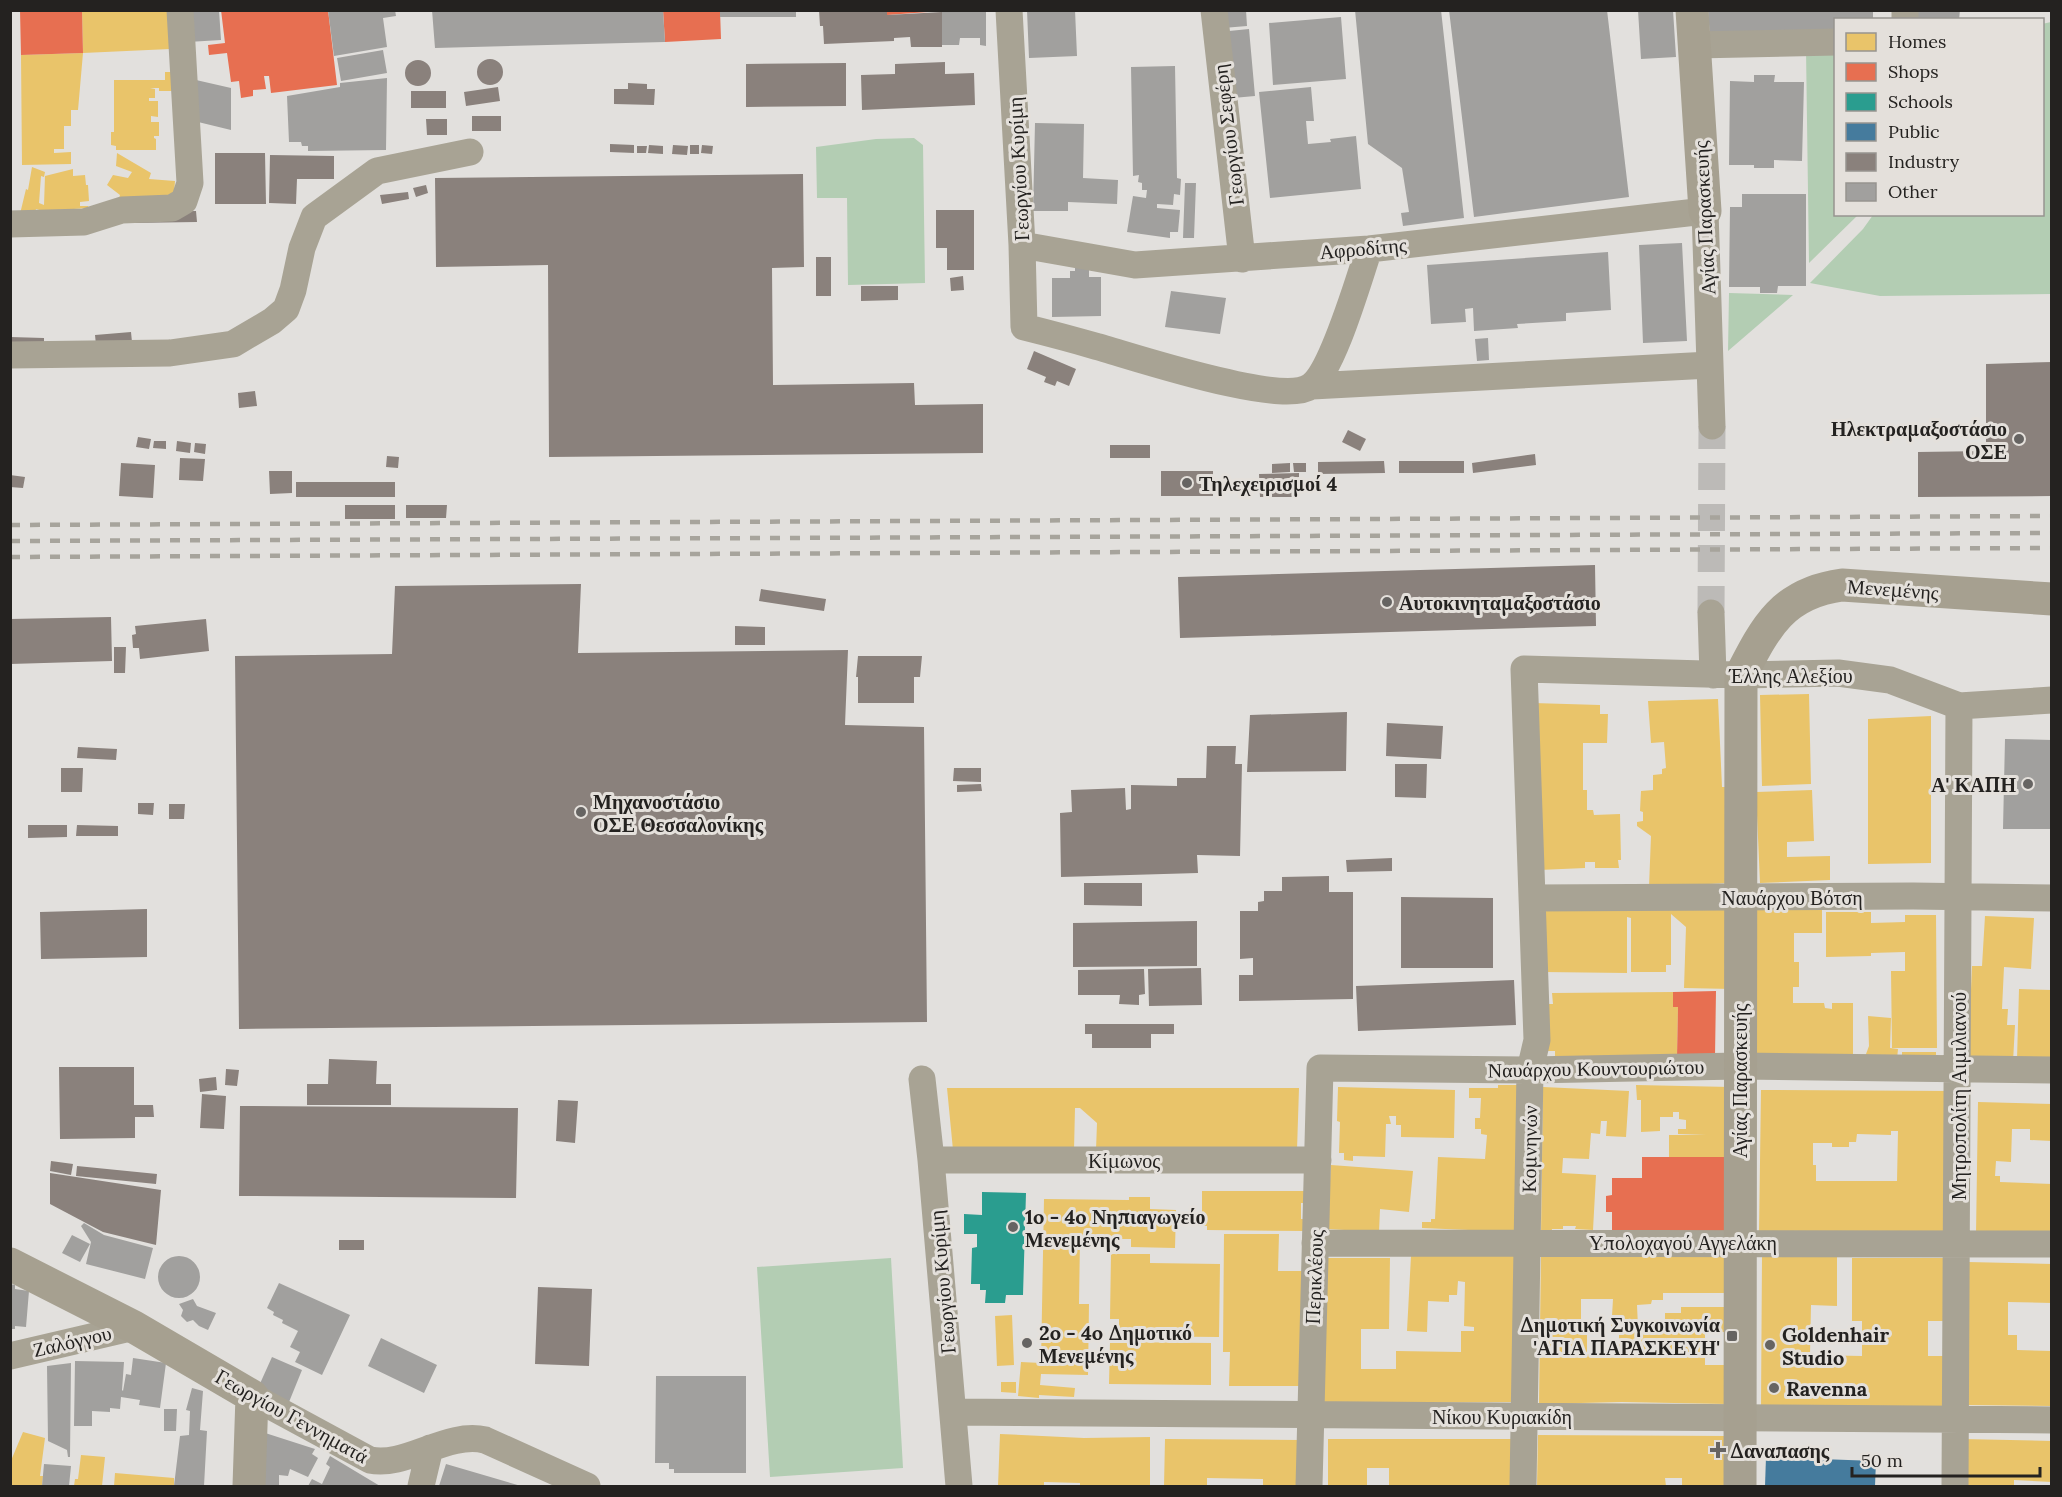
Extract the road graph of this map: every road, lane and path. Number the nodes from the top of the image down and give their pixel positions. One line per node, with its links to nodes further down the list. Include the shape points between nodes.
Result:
1 (180, 10): 9 (street, via 190,183 184,201 171,208 122,210 84,222)
2 (1008, 10): 10 (street, Γεωργίου Κυρίμη)
3 (1214, 10): 12 (street, Γεωργίου Σεφέρη)
4 (1692, 10): 6 (street, Αγίας Παρασκευής)
5 (1834, 42): 6 (street)
6 (1695, 45): 8 (street, Αγίας Παρασκευής)
7 (470, 152): 13 (street, via 377,171 314,217 286,309 233,344 170,353)
8 (1705, 212): 11 (street, Αφροδίτης); 14 (street, Αγίας Παρασκευής)
9 (10, 224)
10 (1022, 244): 12 (street, Αφροδίτης, via 1130,265); 15 (street, Γεωργίου Κυρίμη, via 1024,327 1240,386 1292,392)
11 (1369, 249): 12 (street, Αφροδίτης); 15 (street, via 1334,349)
12 (1242, 259)
13 (10, 355)
14 (1710, 365): 15 (street); 16 (street, Αγίας Παρασκευής)
15 (1312, 386)
16 (1712, 426)
17 (2052, 599): 20 (street, Μενεμένης, via 1842,585 1824,588 1788,604)
18 (1712, 613): 20 (street)
19 (1524, 669): 20 (street, Έλλης Αλεξίου); 24 (street, Κομνηνών)
20 (1727, 675): 22 (street, Έλλης Αλεξίου, via 1822,672 1873,676); 25 (street, Αγίας Παρασκευής)
21 (2052, 700): 22 (street, Έλλης Αλεξίου)
22 (1959, 706): 23 (street, Μητροπολίτη Αιμιλιανού)
23 (1959, 897): 25 (street, Ναυάρχου Βότση); 26 (street, Ναυάρχου Βότση); 29 (street, Μητροπολίτη Αιμιλιανού)
24 (1533, 898): 25 (street, Ναυάρχου Βότση); 30 (street, Κομνηνών, via 1537,1040)
25 (1740, 898): 27 (street, Αγίας Παρασκευής)
26 (2052, 898)
27 (1739, 1066): 29 (street, Ναυάρχου Κουντουριώτου); 30 (street, Ναυάρχου Κουντουριώτου); 36 (street, Αγίας Παρασκευής)
28 (1320, 1068): 30 (street, Ναυάρχου Κουντουριώτου); 34 (street, Περικλέους)
29 (1958, 1068): 31 (street, Ναυάρχου Κουντουριώτου); 38 (street, Μητροπολίτη Αιμιλιανού)
30 (1530, 1070): 35 (street, Κομνηνών)
31 (2052, 1070)
32 (922, 1079): 33 (street, Γεωργίου Κυρίμη)
33 (931, 1160): 34 (street, Κίμωνος); 44 (street, Γεωργίου Κυρίμη)
34 (1318, 1160): 37 (street, Περικλέους)
35 (1527, 1242): 36 (street, Υπολοχαγού Αγγελάκη); 37 (street, Υπολοχαγού Αγγελάκη); 46 (street, Κομνηνών)
36 (1739, 1242): 38 (street, Υπολοχαγού Αγγελάκη); 47 (street, Αγίας Παρασκευής)
37 (1316, 1243): 45 (street, Περικλέους)
38 (1958, 1243): 39 (street, Υπολοχαγού Αγγελάκη); 48 (street, Μητροπολίτη Αιμιλιανού)
39 (2052, 1244)
40 (10, 1264): 41 (street, Γεωργίου Γεννηματά)
41 (134, 1327): 42 (street, Ζαλόγγου); 43 (street, Γεωργίου Γεννηματά)
42 (10, 1356)
43 (252, 1395): 51 (street, Γεωργίου Γεννηματά); 52 (street)
44 (953, 1412): 45 (street, Νίκου Κυριακίδη); 56 (street, Γεωργίου Κυρίμη)
45 (1310, 1415): 46 (street, Νίκου Κυριακίδη); 57 (street, Περικλέους)
46 (1524, 1416): 47 (street, Νίκου Κυριακίδη); 58 (street, Κομνηνών)
47 (1741, 1417): 48 (street, Νίκου Κυριακίδη); 59 (street, Αγίας Παρασκευής)
48 (1957, 1419): 49 (street, Νίκου Κυριακίδη); 60 (street, Μητροπολίτη Αιμιλιανού)
49 (2052, 1420)
50 (429, 1448): 51 (street, Γεωργίου Γεννηματά); 54 (street); 55 (street, Γεωργίου Γεννηματά, via 476,1438 485,1440)
51 (378, 1462): 53 (street)
52 (249, 1486)
53 (407, 1486)
54 (420, 1486)
55 (587, 1486)
56 (959, 1486)
57 (1309, 1486)
58 (1523, 1486)
59 (1740, 1486)
60 (1955, 1486)

